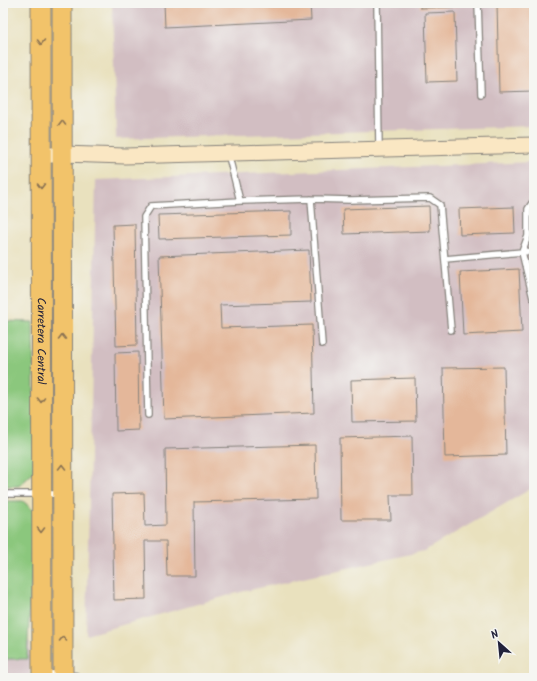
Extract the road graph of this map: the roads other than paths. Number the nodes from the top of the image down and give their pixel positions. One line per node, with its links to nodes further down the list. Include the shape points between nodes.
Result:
1 (41, 3): 10 (highway, Carretera Central, one-way to 10)
2 (62, 3): 9 (highway, Carretera Central, one-way to 2)
3 (377, 3): 7 (lane)
4 (478, 3): 5 (lane)
5 (481, 94)
6 (534, 145): 7 (street)
7 (379, 149): 8 (street)
8 (228, 153): 9 (street, via 125,156); 12 (lane)
9 (62, 154): 10 (street); 23 (highway, Carretera Central, one-way to 9)
10 (41, 156): 22 (highway, Carretera Central, one-way to 22)
11 (311, 199): 12 (lane); 16 (lane, via 430,198 440,205); 19 (lane)
12 (240, 201): 20 (lane, via 150,206 144,217)
13 (534, 203): 15 (lane, via 528,209 528,236)
14 (534, 251): 15 (lane)
15 (522, 252): 16 (lane); 17 (lane)
16 (445, 259): 18 (lane)
17 (534, 299)
18 (451, 330)
19 (322, 344)
20 (148, 415)
21 (3, 494): 22 (lane)
22 (41, 494): 23 (lane); 24 (highway, Carretera Central, one-way to 24)
23 (62, 494): 25 (highway, Carretera Central, one-way to 23)
24 (42, 677): 25 (street)
25 (67, 678)

